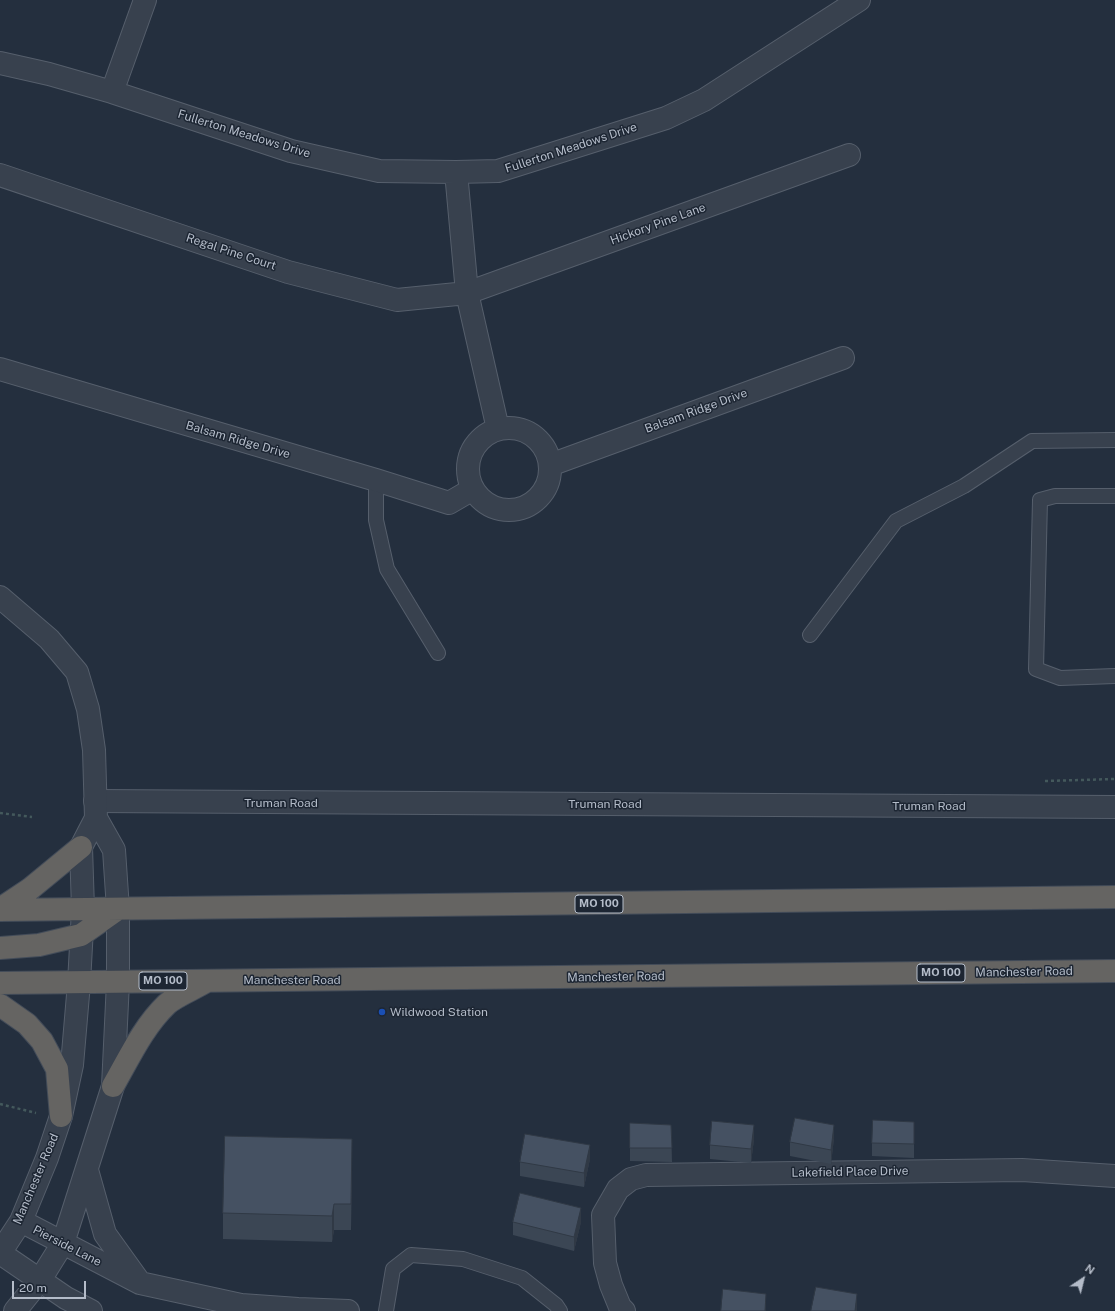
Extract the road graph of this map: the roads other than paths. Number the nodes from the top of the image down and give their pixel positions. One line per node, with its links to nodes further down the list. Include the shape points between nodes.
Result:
1 (145, 0): 4 (street)
2 (859, 0): 6 (street, Fullerton Meadows Drive, via 704,100 666,118 498,171)
3 (0, 63): 4 (street, Fullerton Meadows Drive)
4 (112, 92): 6 (street, Fullerton Meadows Drive, via 291,151 379,171)
5 (849, 155): 8 (street, Hickory Pine Lane)
6 (456, 172): 8 (street)
7 (0, 176): 8 (street, Regal Pine Court, via 288,272 397,300)
8 (467, 293): 11 (street)
9 (842, 358): 13 (street, Balsam Ridge Drive)
10 (0, 370): 14 (street, Balsam Ridge Drive)
11 (498, 429): 13 (street, via 526,432 538,440 546,452); 15 (street, via 480,439 472,451 468,465)
12 (1115, 440): 18 (lane, via 1032,441 964,486 896,521)
13 (550, 465): 15 (street, via 548,479 542,492 522,507 508,510 494,507 482,500)
14 (376, 480): 15 (street, Balsam Ridge Drive, via 449,503); 19 (lane, via 376,520 387,569)
15 (473, 489)
16 (1115, 496): 20 (lane, via 1055,496 1040,500 1036,669 1060,678)
17 (0, 598): 22 (street, via 49,639 77,672 88,708 94,750)
18 (810, 635)
19 (438, 653)
20 (1115, 676)
21 (1115, 807): 22 (street, Truman Road)
22 (95, 810): 23 (street); 26 (street, via 114,850)
23 (81, 847): 25 (street, Manchester Road); 27 (highway)
24 (1115, 897): 26 (highway, MO 100)
25 (83, 909): 26 (highway, MO 100); 27 (highway, MO 100); 28 (street, Manchester Road)
26 (118, 909): 28 (highway); 32 (street)
27 (0, 910)
28 (81, 935): 29 (highway, via 39,945); 34 (street, Manchester Road)
29 (0, 948)
30 (1115, 971): 31 (highway, Manchester Road / MO 100)
31 (208, 980): 32 (highway, Manchester Road / MO 100); 36 (highway, via 168,1003 137,1043)
32 (118, 982): 34 (highway, Manchester Road / MO 100); 36 (street)
33 (0, 983): 34 (highway, MO 100)
34 (79, 983): 37 (street, Manchester Road, via 72,1065)
35 (0, 1005): 37 (highway, via 27,1024 42,1041 57,1069)
36 (113, 1086): 38 (street)
37 (61, 1116): 40 (street, Manchester Road)
38 (86, 1170): 41 (street); 44 (street, via 105,1234)
39 (1115, 1176): 50 (street, Lakefield Place Drive, via 1022,1170 646,1175 631,1179 618,1189 603,1215 605,1263 611,1285)
40 (21, 1221): 41 (street, Pierside Lane); 42 (street, Manchester Road)
41 (62, 1243): 43 (street); 44 (street, Pierside Lane)
42 (0, 1253): 43 (street)
43 (40, 1280): 45 (street); 46 (street)
44 (140, 1282): 47 (street, Pierside Lane, via 241,1305)
45 (15, 1311)
46 (91, 1311)
47 (348, 1311)
48 (386, 1311): 49 (lane, via 393,1269 411,1255 463,1259 522,1278)
49 (560, 1311)
50 (624, 1311)

